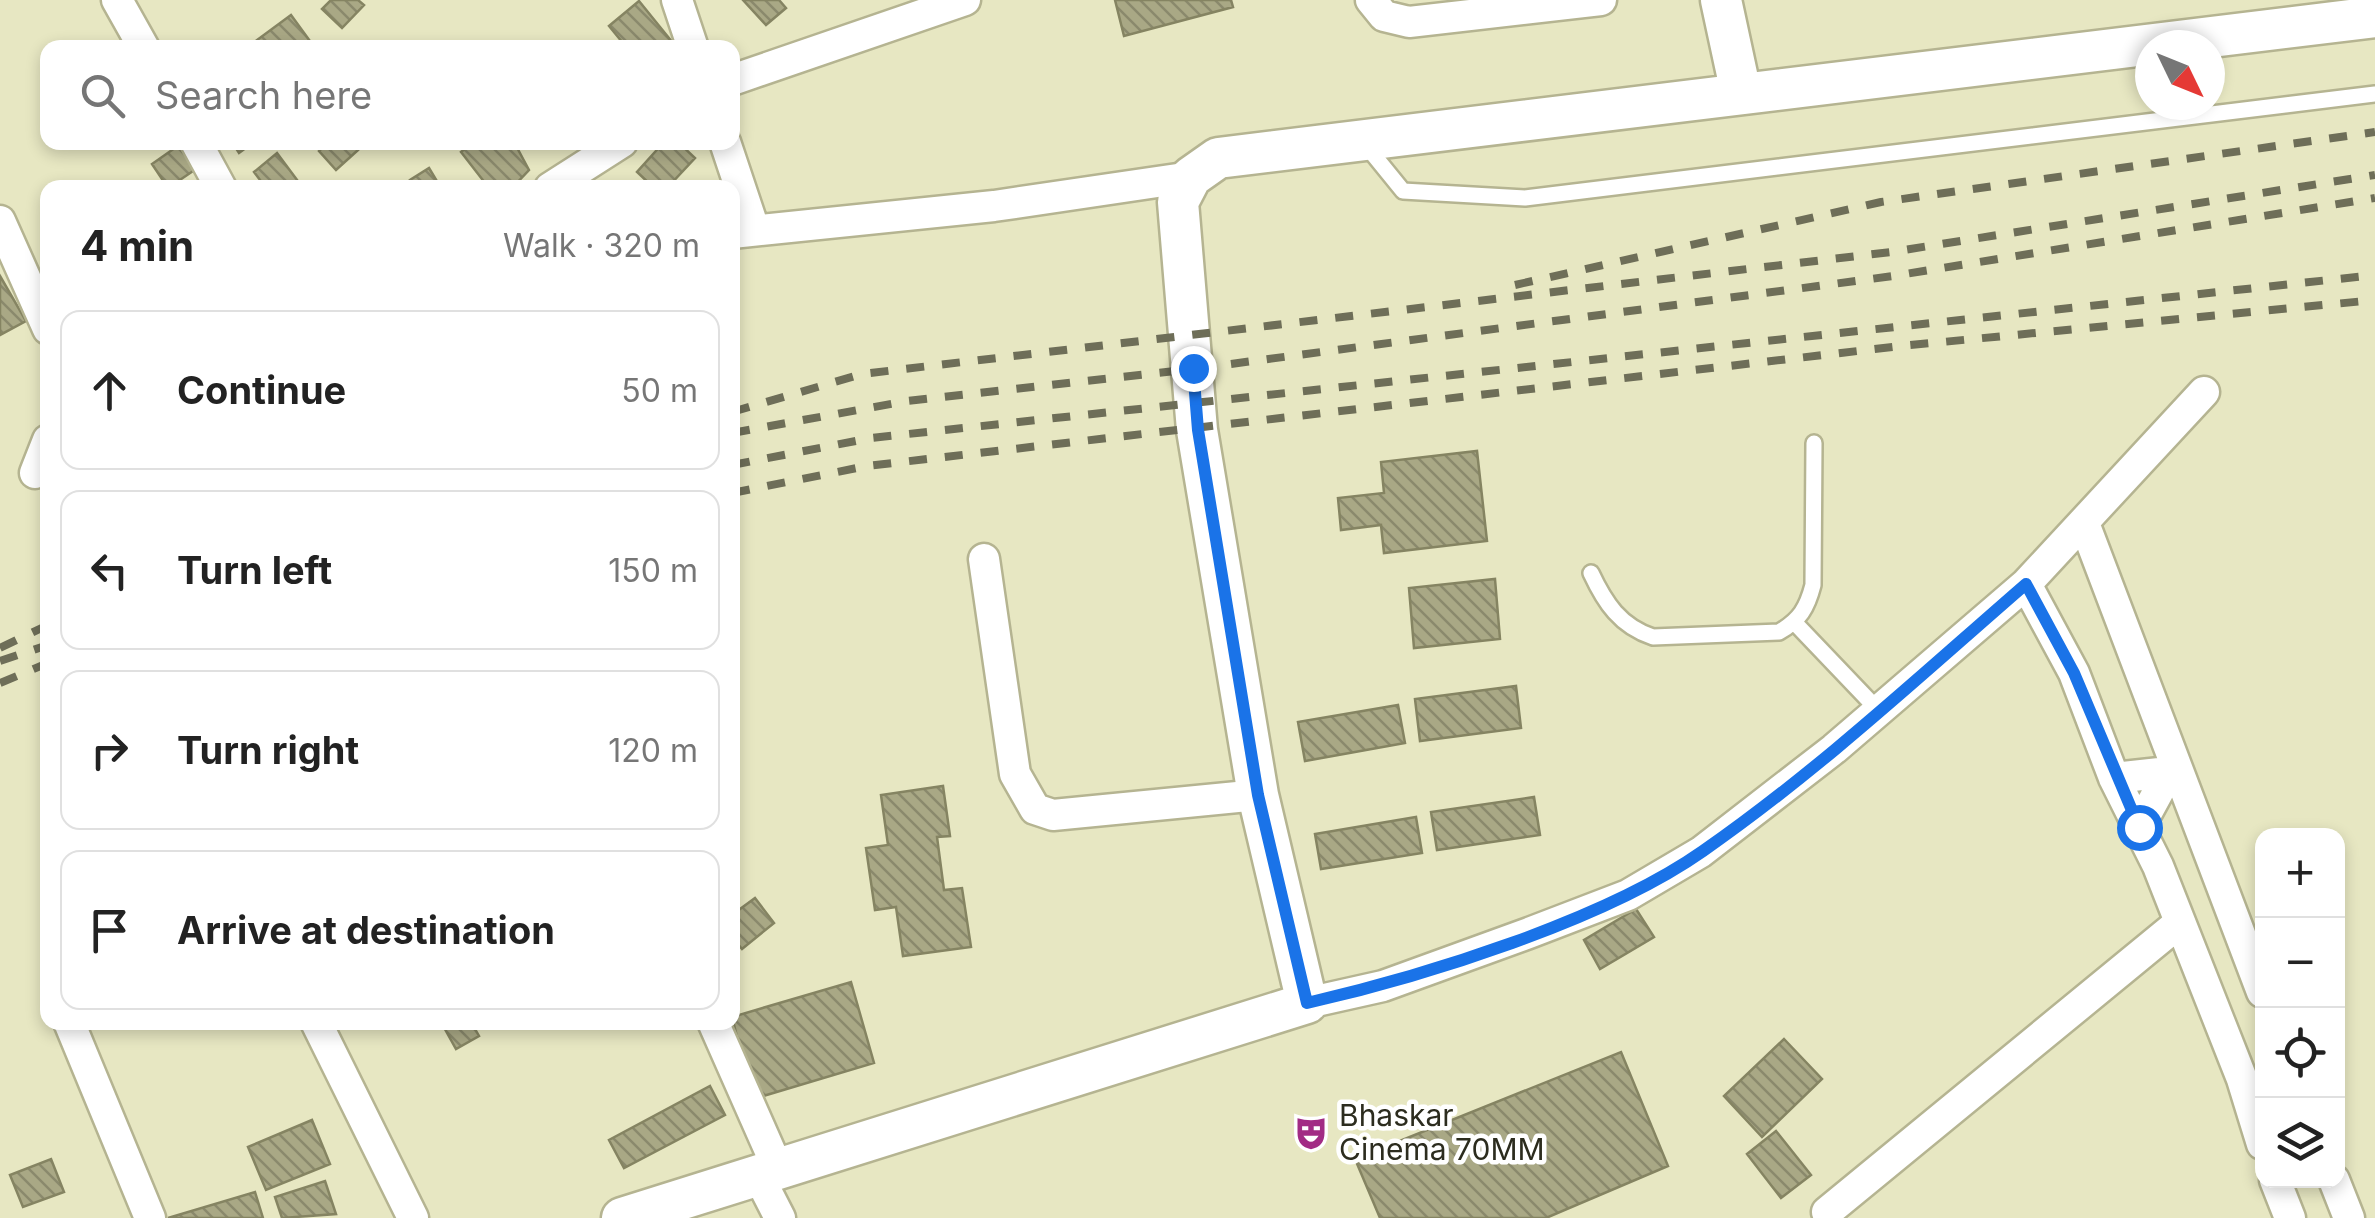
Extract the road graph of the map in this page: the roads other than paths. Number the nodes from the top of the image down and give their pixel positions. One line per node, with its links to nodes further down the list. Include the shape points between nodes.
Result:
1 (117, 0): 8 (street)
2 (677, 0): 9 (street)
3 (965, 0): 10 (street)
4 (1371, 0): 5 (street, via 1384,16 1409,22)
5 (1601, 0)
6 (1722, 0): 11 (street)
7 (2375, 17): 11 (street)
8 (140, 40)
9 (690, 40)
10 (740, 77)
11 (1741, 93): 13 (street)
12 (2375, 94): 13 (lane, via 1525,198 1403,192)
13 (1363, 142): 17 (street, via 1218,158)
14 (201, 150): 18 (street)
15 (609, 150): 19 (street)
16 (727, 150): 20 (street)
17 (1191, 177): 22 (street, via 994,206); 35 (street, via 1178,202 1198,430)
18 (217, 180)
19 (563, 180)
20 (733, 180)
21 (0, 221): 23 (street)
22 (743, 231)
23 (40, 311)
24 (2204, 392): 28 (street)
25 (1814, 444): 32 (lane, via 1813,585)
26 (40, 460): 27 (street)
27 (35, 473)
28 (2084, 523): 31 (street); 38 (street)
29 (984, 559): 35 (street, via 1015,774 1035,809 1053,816)
30 (1591, 573): 32 (lane, via 1618,618 1653,637 1779,632)
31 (2026, 584): 33 (street); 34 (street, via 2074,673)
32 (1795, 623): 33 (lane)
33 (1879, 711): 39 (street, via 1702,852 1628,894 1383,986)
34 (2114, 778): 36 (street); 36 (street, via 2169,772)
35 (1258, 795): 39 (street)
36 (2139, 827): 37 (street)
37 (2179, 924): 43 (street); 47 (street)
38 (2255, 974)
39 (1307, 1003): 44 (street)
40 (72, 1030): 48 (street)
41 (320, 1030): 49 (street)
42 (716, 1030): 44 (street)
43 (2255, 1121)
44 (768, 1172): 50 (street); 51 (street)
45 (2278, 1188): 52 (street)
46 (2337, 1188): 53 (street)
47 (1828, 1212)
48 (150, 1218)
49 (413, 1218)
50 (622, 1218)
51 (780, 1218)
52 (2290, 1218)
53 (2349, 1218)

